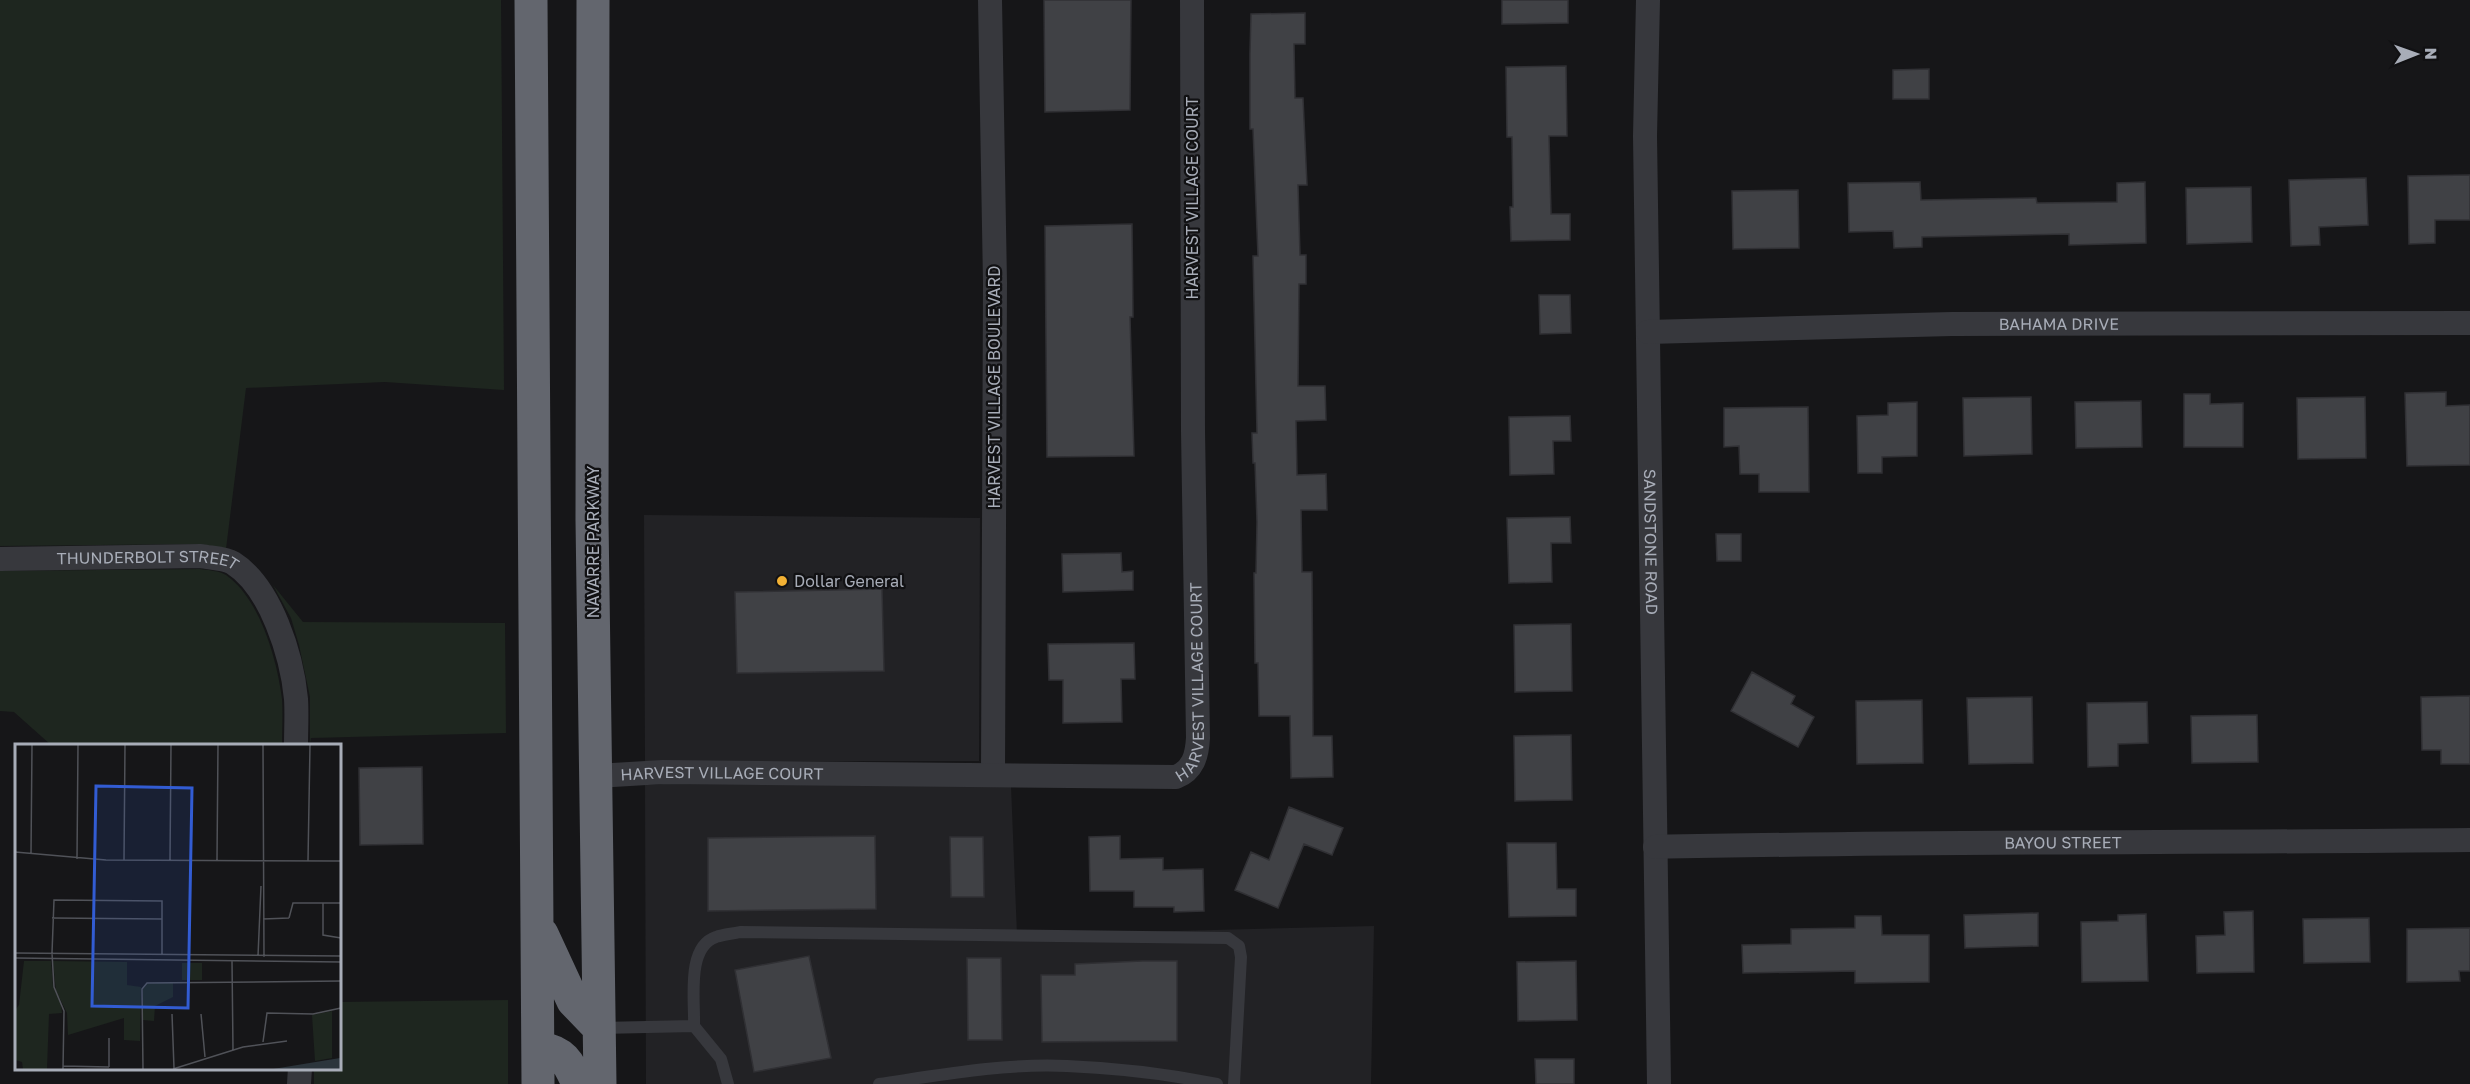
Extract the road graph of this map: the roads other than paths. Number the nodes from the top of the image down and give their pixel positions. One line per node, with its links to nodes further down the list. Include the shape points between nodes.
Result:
1 (531, 0): 14 (highway)
2 (593, 0): 11 (highway, NAVARRE PARKWAY, via 592,520)
3 (990, 0): 10 (street, HARVEST VILLAGE BOULEVARD)
4 (1192, 0): 10 (street, HARVEST VILLAGE COURT, via 1197,752 1186,773 1176,777)
5 (1648, 0): 7 (street, SANDSTONE ROAD)
6 (2470, 323): 7 (street, BAHAMA DRIVE, via 1952,324)
7 (1648, 332): 13 (street, SANDSTONE ROAD)
8 (0, 559): 9 (street, THUNDERBOLT STREET, via 201,556 232,562 256,585 272,612 285,647 296,698)
9 (296, 744)
10 (993, 774): 11 (street, HARVEST VILLAGE COURT, via 663,772)
11 (596, 776): 16 (highway, NAVARRE PARKWAY)
12 (2470, 840): 13 (street, BAYOU STREET)
13 (1655, 847): 25 (street, SANDSTONE ROAD)
14 (537, 924): 16 (highway, via 573,1001); 17 (highway)
15 (694, 1026): 16 (lane); 21 (lane, via 721,1059); 24 (lane, via 696,959 703,945 715,937 740,932 1228,938 1239,946 1241,957)
16 (599, 1028): 20 (highway, NAVARRE PARKWAY)
17 (538, 1047): 18 (highway); 19 (highway, via 555,1050 569,1063)
18 (538, 1084)
19 (578, 1084)
20 (600, 1084)
21 (728, 1084)
22 (879, 1084): 23 (lane, via 969,1071 1065,1066 1180,1076)
23 (1217, 1084)
24 (1234, 1084)
25 (1659, 1084)

